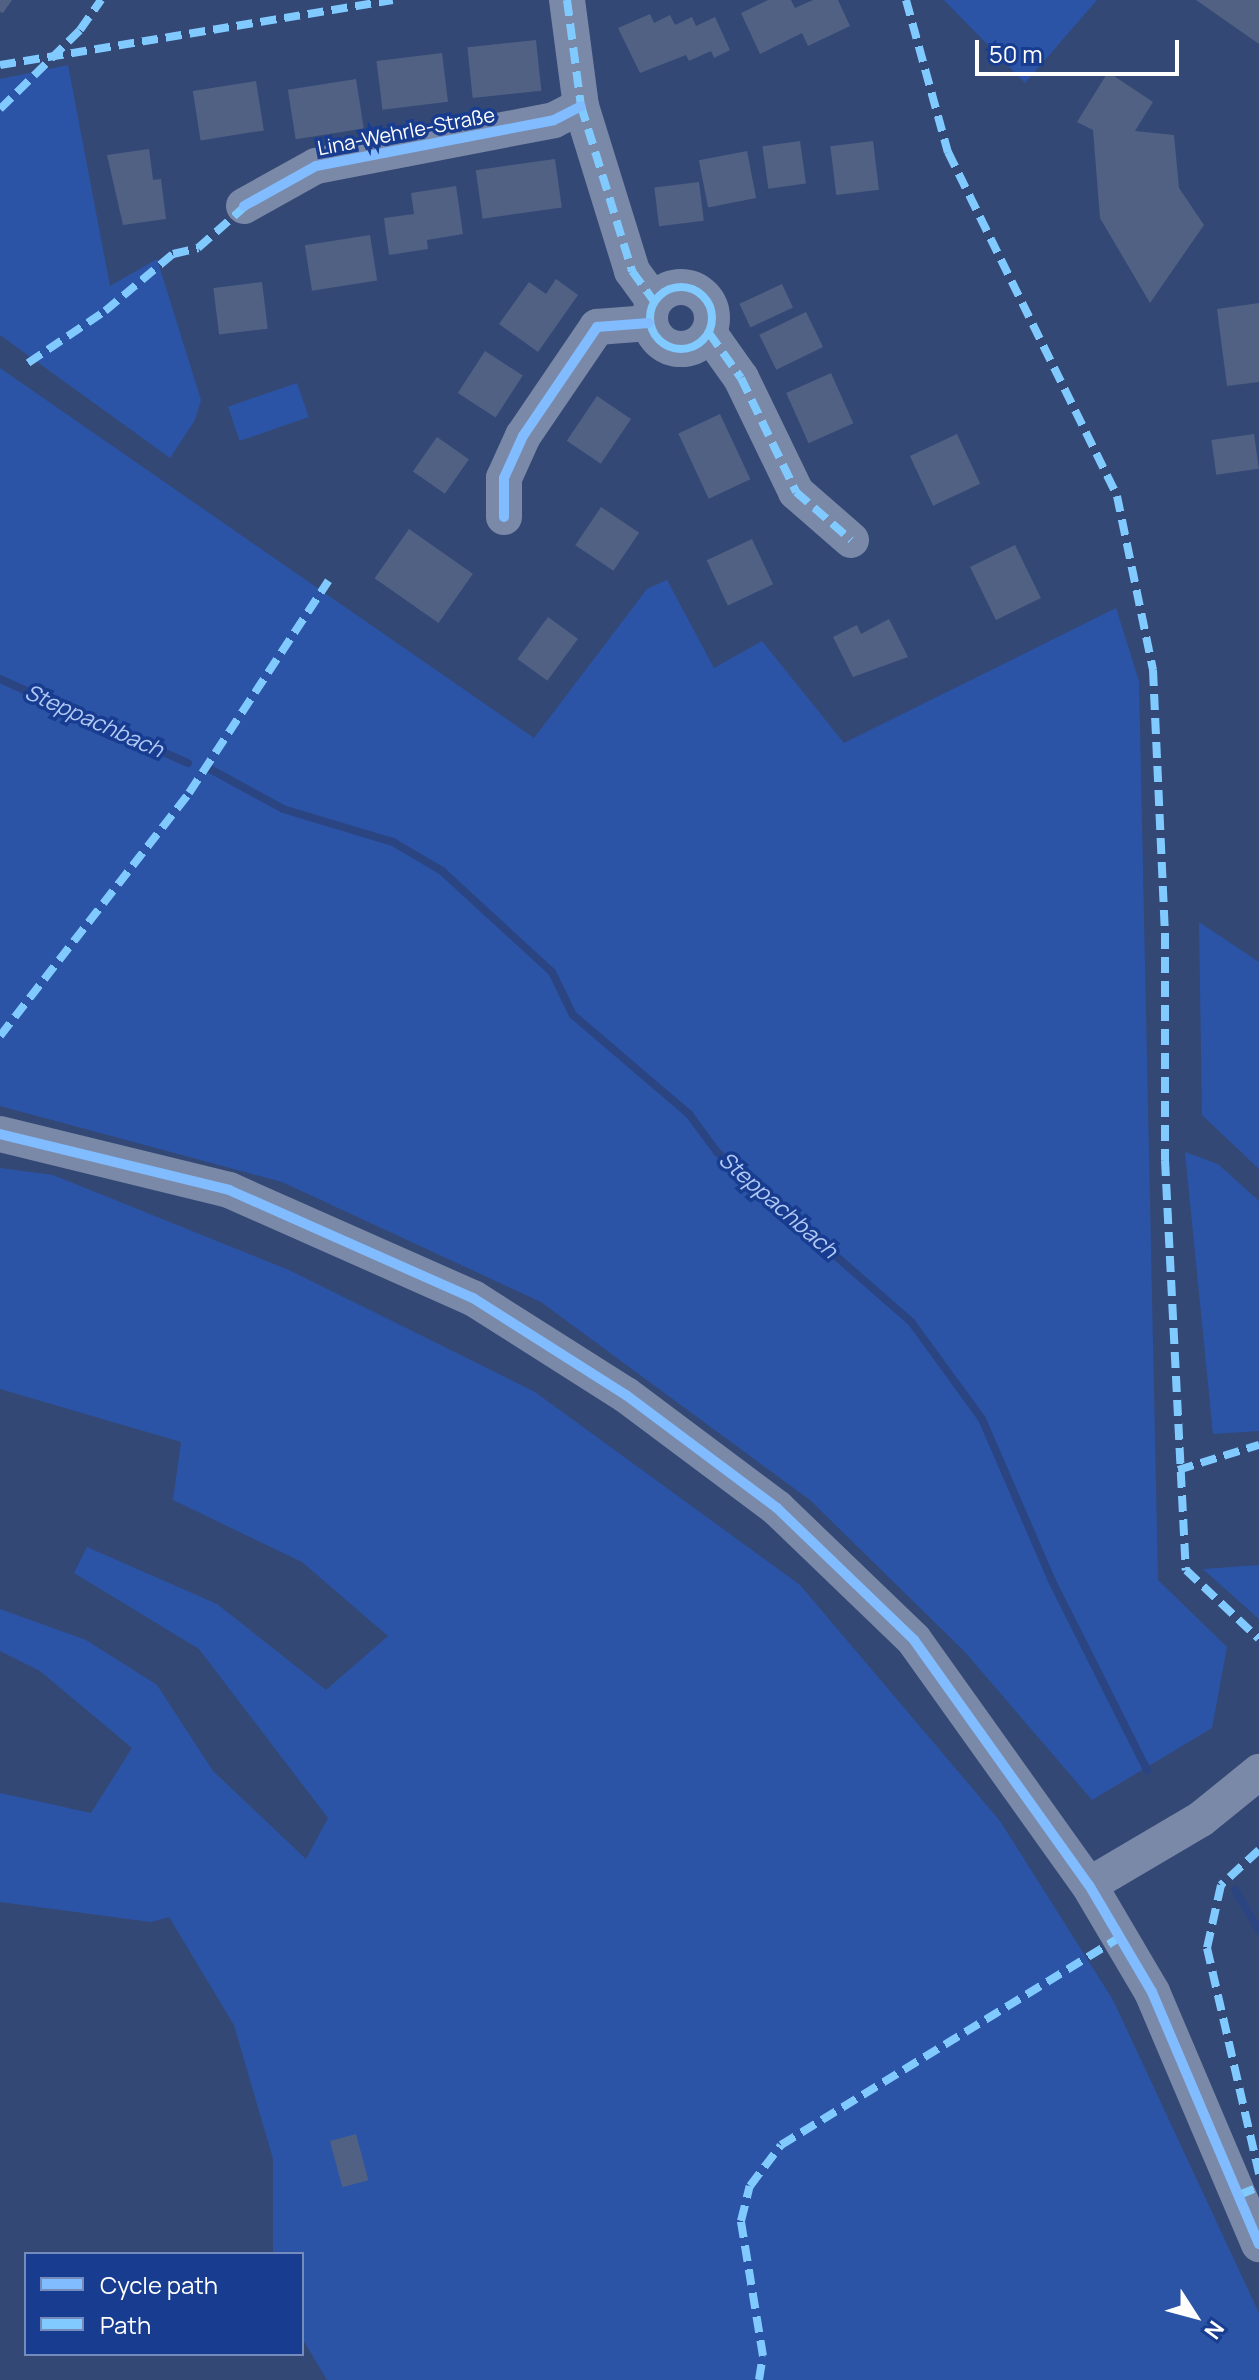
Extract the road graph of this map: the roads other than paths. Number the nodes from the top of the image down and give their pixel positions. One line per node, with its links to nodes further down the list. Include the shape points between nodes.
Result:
1 (567, 0): 2 (street)
2 (581, 106): 3 (street, Lina-Wehrle-Straße, via 554,120 316,166); 4 (street, via 632,271)
3 (244, 206)
4 (652, 312): 5 (street, via 658,340 676,350 695,346); 5 (street, via 681,287 701,294 712,312); 6 (street, via 597,327 523,436 504,478)
5 (709, 333): 7 (street, via 741,378 796,492)
6 (504, 517)
7 (851, 540)
8 (0, 1134): 10 (street, via 229,1190 362,1245 473,1298 626,1395 777,1508 914,1640)
9 (1259, 1772): 10 (street, via 1201,1819)
10 (1089, 1885): 11 (street, via 1152,1992)
11 (1259, 2244)

